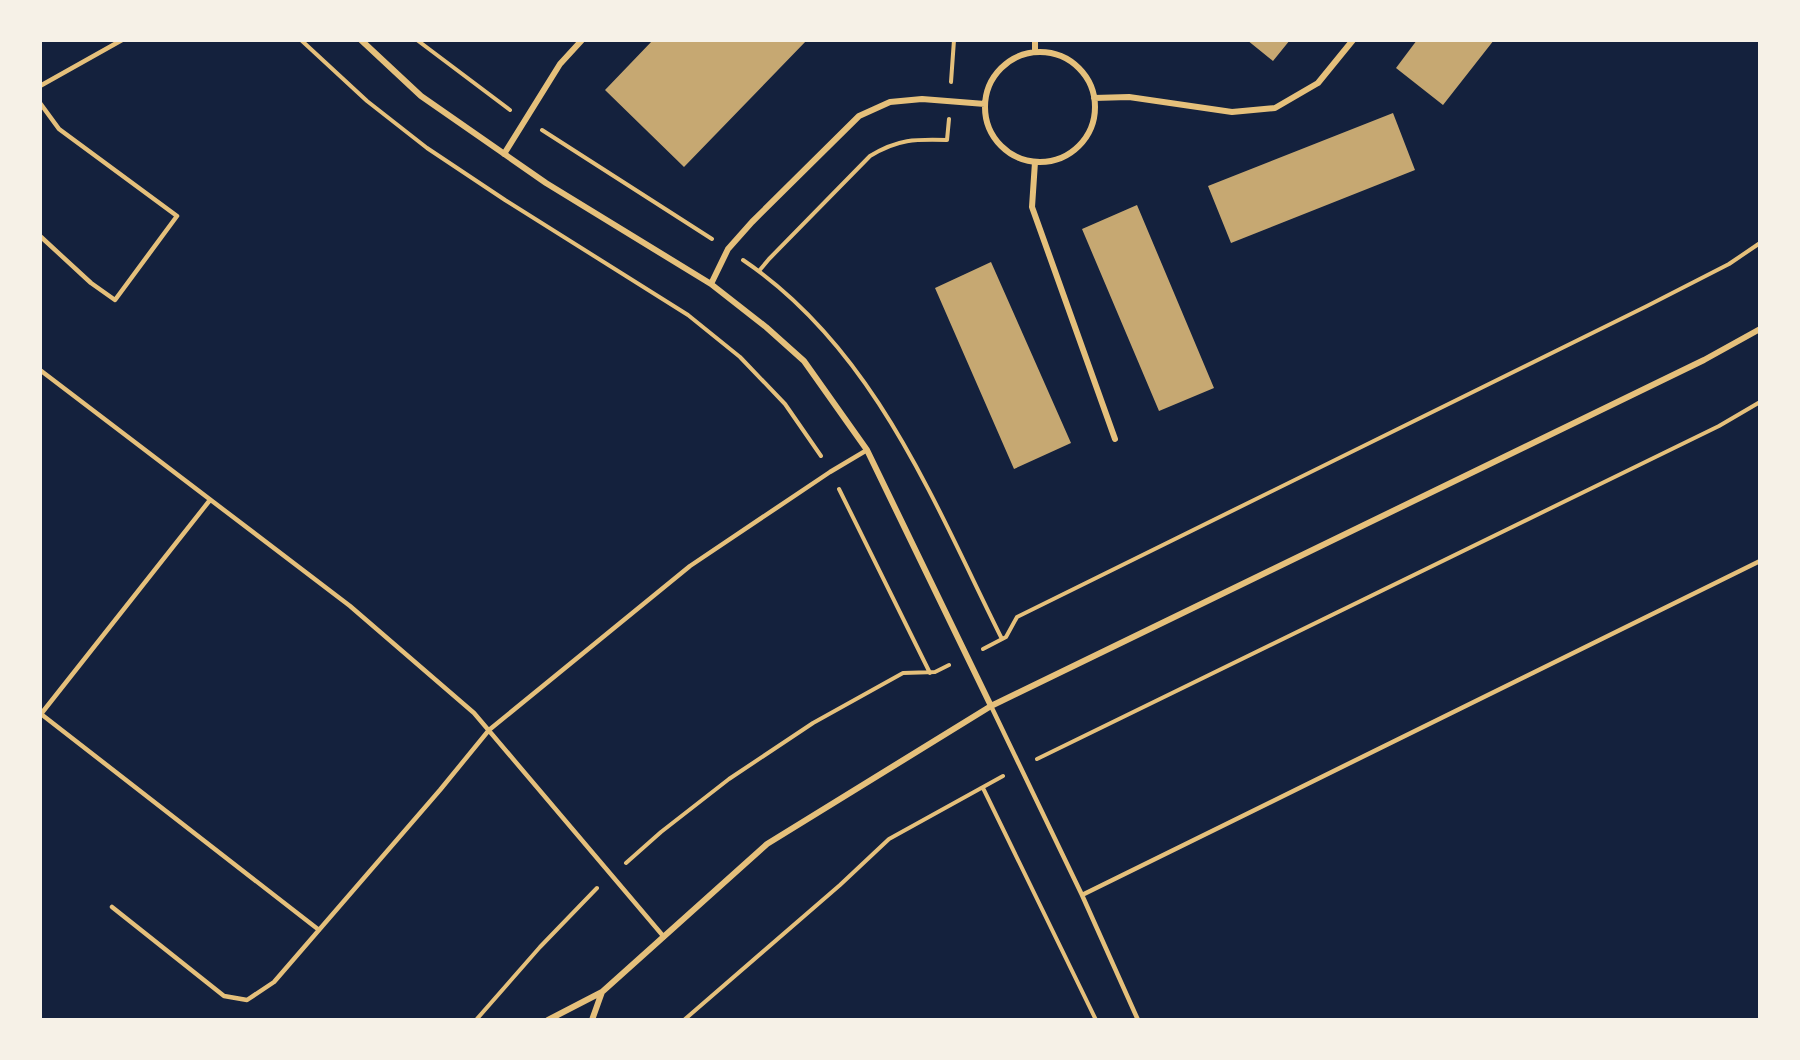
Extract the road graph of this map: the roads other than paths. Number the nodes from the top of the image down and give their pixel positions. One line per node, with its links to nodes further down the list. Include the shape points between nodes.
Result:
1 (122, 40): 7 (lane)
2 (361, 40): 11 (street, via 421,96)
3 (582, 40): 11 (street, via 560,64)
4 (1035, 40): 6 (street)
5 (1353, 40): 8 (street, via 1318,84 1275,108 1232,112 1129,96)
6 (1035, 52): 8 (street, via 1073,63 1083,73); 10 (street, via 1000,69 992,79)
7 (40, 86)
8 (1094, 98): 12 (street, via 1094,114 1080,145 1067,155)
9 (40, 103): 13 (lane, via 59,129 177,216 115,300)
10 (984, 104): 12 (street, via 990,132 998,143 1008,153); 14 (street, via 922,99 890,102 859,116 728,249)
11 (504, 154): 14 (street)
12 (1035, 162): 17 (street, via 1032,207)
13 (40, 236)
14 (711, 284): 18 (street, via 804,361)
15 (1760, 329): 21 (street)
16 (40, 370): 19 (lane)
17 (1115, 439)
18 (867, 450): 21 (street); 22 (lane, via 690,566)
19 (210, 500): 22 (lane, via 350,606 474,712); 25 (lane, via 41,714)
20 (1760, 561): 23 (lane)
21 (991, 706): 23 (lane); 26 (street, via 767,844)
22 (489, 730): 25 (lane); 26 (lane)
23 (1082, 895): 30 (lane)
24 (112, 907): 25 (lane, via 224,996 247,1000 274,982)
25 (319, 930)
26 (664, 937): 27 (street)
27 (602, 992): 28 (street); 29 (street)
28 (548, 1020)
29 (592, 1020)
30 (1138, 1020)

